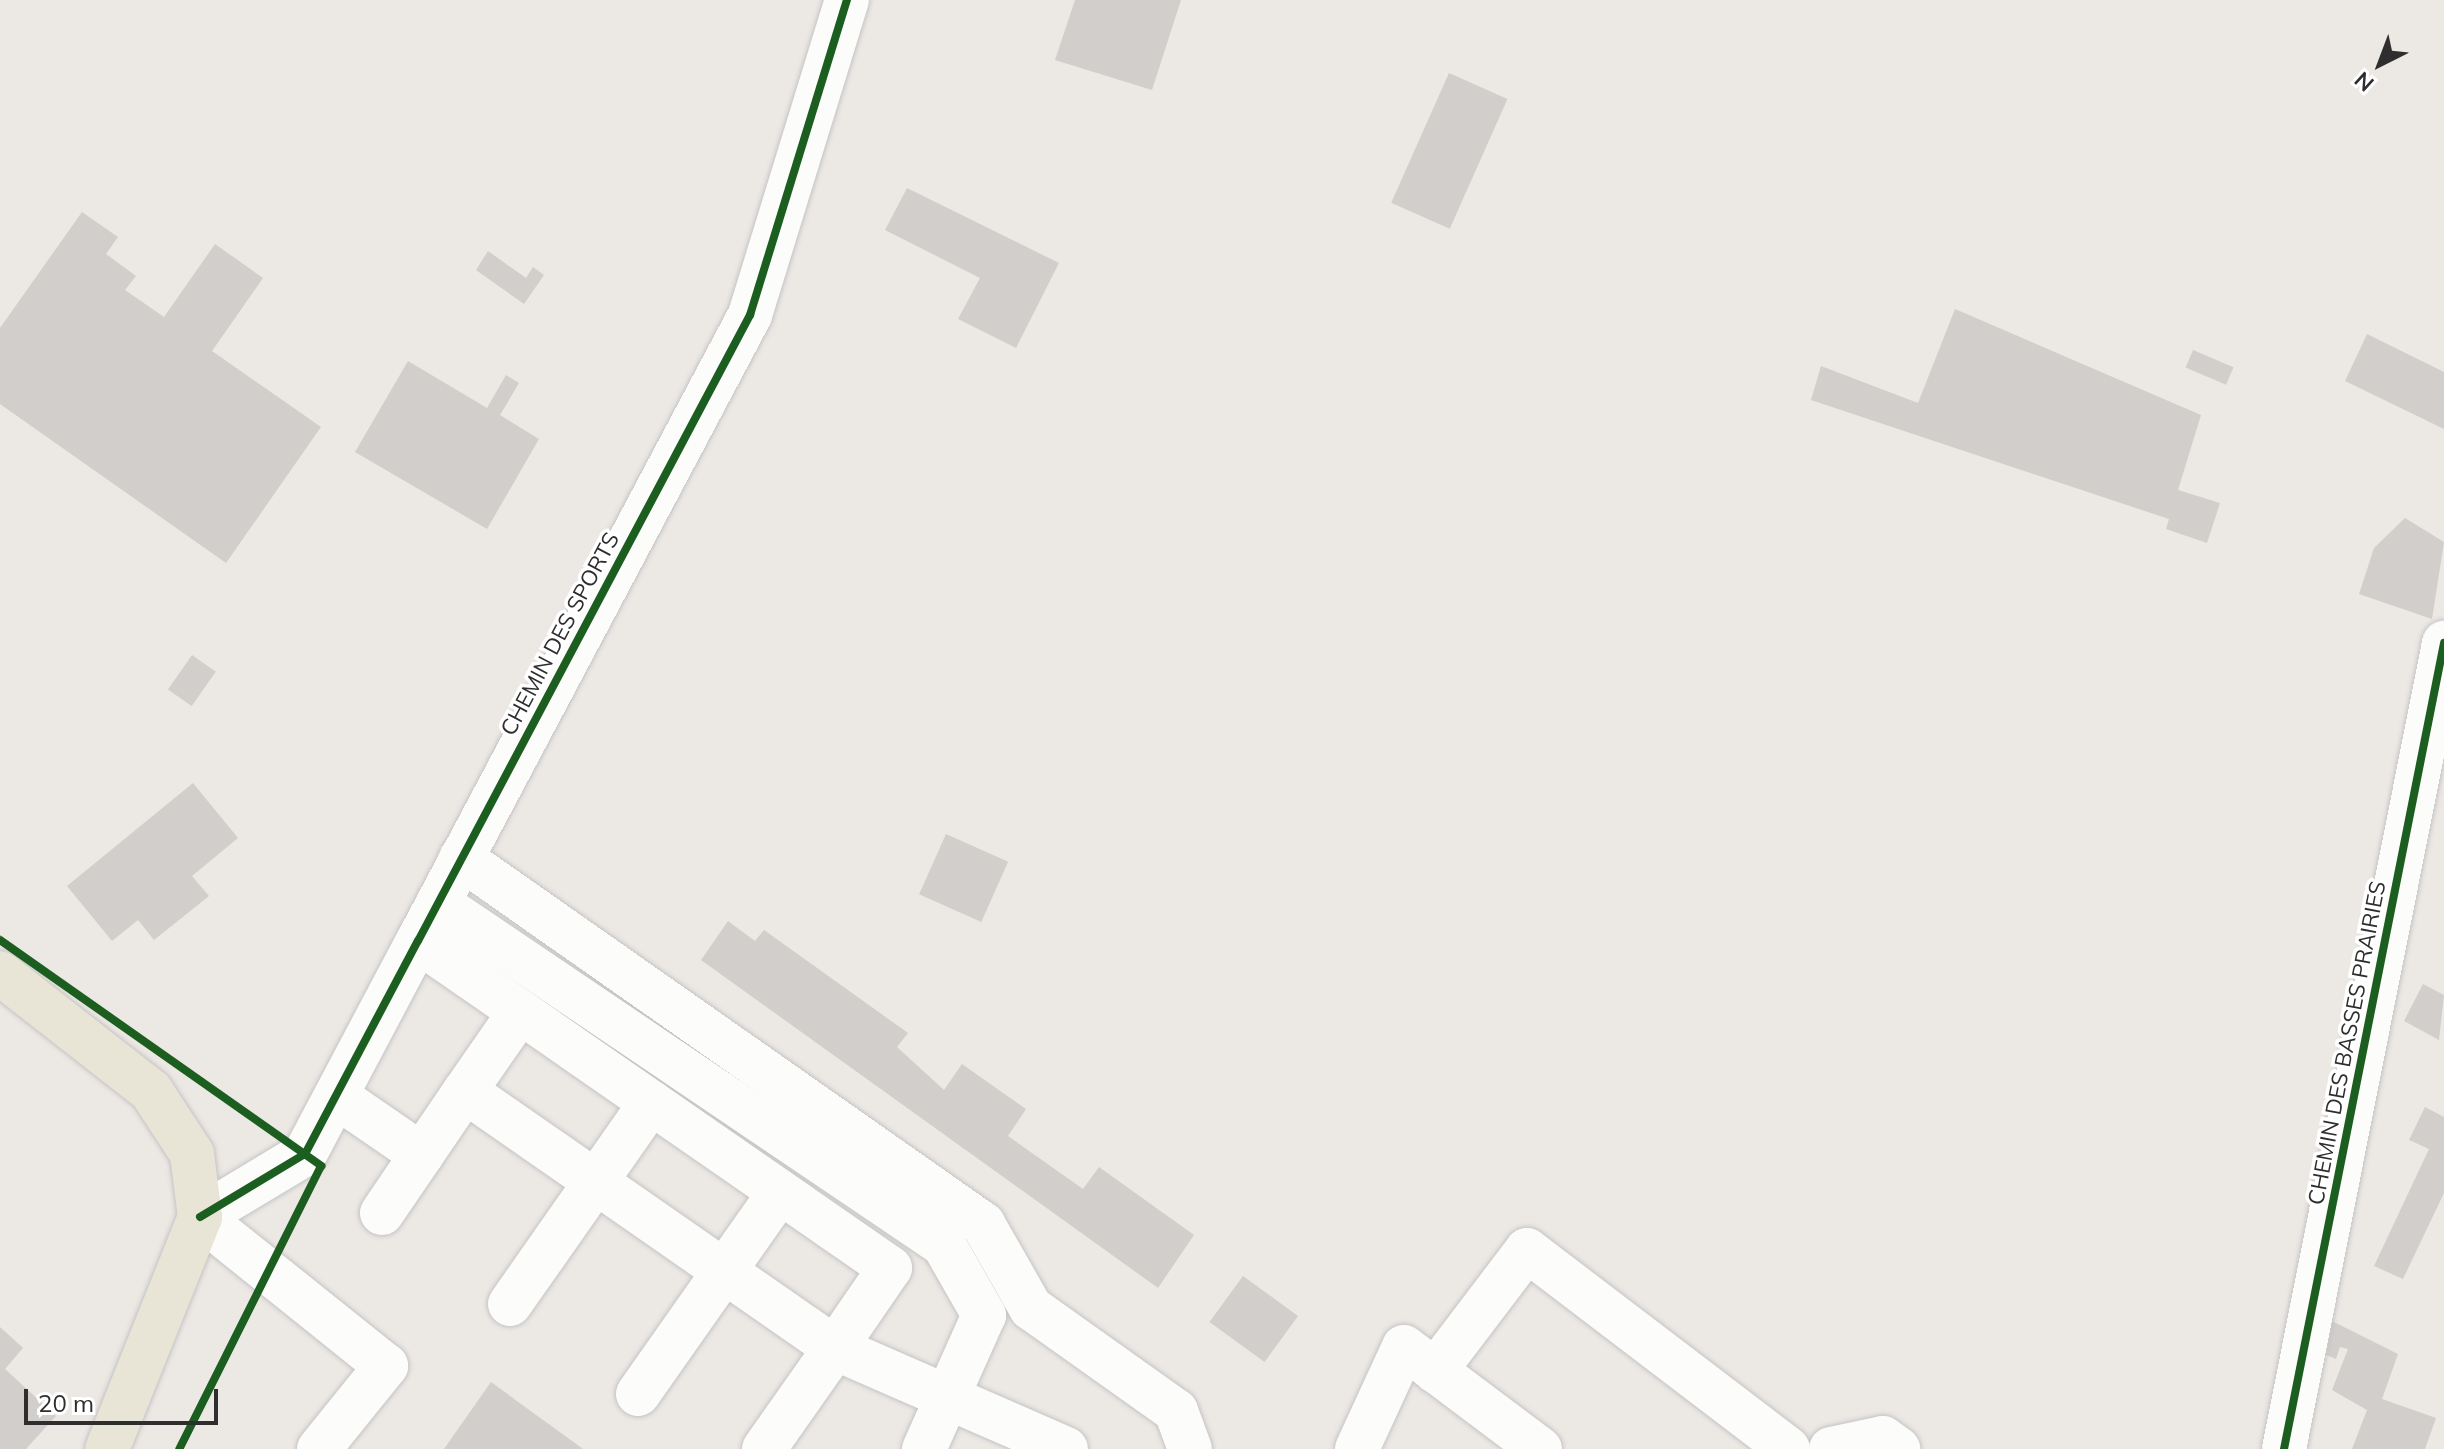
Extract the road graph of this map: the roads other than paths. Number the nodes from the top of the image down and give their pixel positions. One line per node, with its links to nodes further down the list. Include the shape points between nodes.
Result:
1 (847, 0): 3 (street, CHEMIN DES SPORTS, via 750,315)
2 (2444, 643): 33 (street, CHEMIN DES BASSES PRAIRIES)
3 (461, 858): 4 (street, CHEMIN DES SPORTS); 27 (street, via 983,1224 1031,1308 1176,1411)
4 (438, 903): 5 (street, CHEMIN DES SPORTS); 21 (street, via 944,1245 984,1315)
5 (418, 941): 7 (street); 9 (street, CHEMIN DES SPORTS)
6 (0, 973): 15 (main road, via 151,1091 192,1154)
7 (520, 1012): 8 (street); 10 (street)
8 (465, 1091): 11 (street); 12 (street)
9 (336, 1096): 11 (street); 15 (street, CHEMIN DES SPORTS, via 305,1154)
10 (651, 1103): 12 (street); 13 (street)
11 (422, 1155): 14 (street)
12 (596, 1182): 16 (street); 17 (street)
13 (780, 1192): 16 (street); 18 (street, via 890,1268)
14 (382, 1213)
15 (200, 1217): 22 (main road); 23 (street, via 386,1366)
16 (724, 1271): 18 (street); 20 (street)
17 (510, 1304)
18 (835, 1348): 21 (street); 24 (street)
19 (1435, 1371): 28 (street, via 1404,1347); 29 (street); 30 (street, via 1527,1250)
20 (638, 1394)
21 (946, 1400): 25 (street); 26 (street)
22 (107, 1449)
23 (319, 1449)
24 (764, 1449)
25 (924, 1449)
26 (1066, 1449)
27 (1190, 1449)
28 (1357, 1449)
29 (1540, 1449)
30 (1788, 1449)
31 (1831, 1449): 32 (street, via 1883,1438)
32 (1898, 1449)
33 (2284, 1449)

